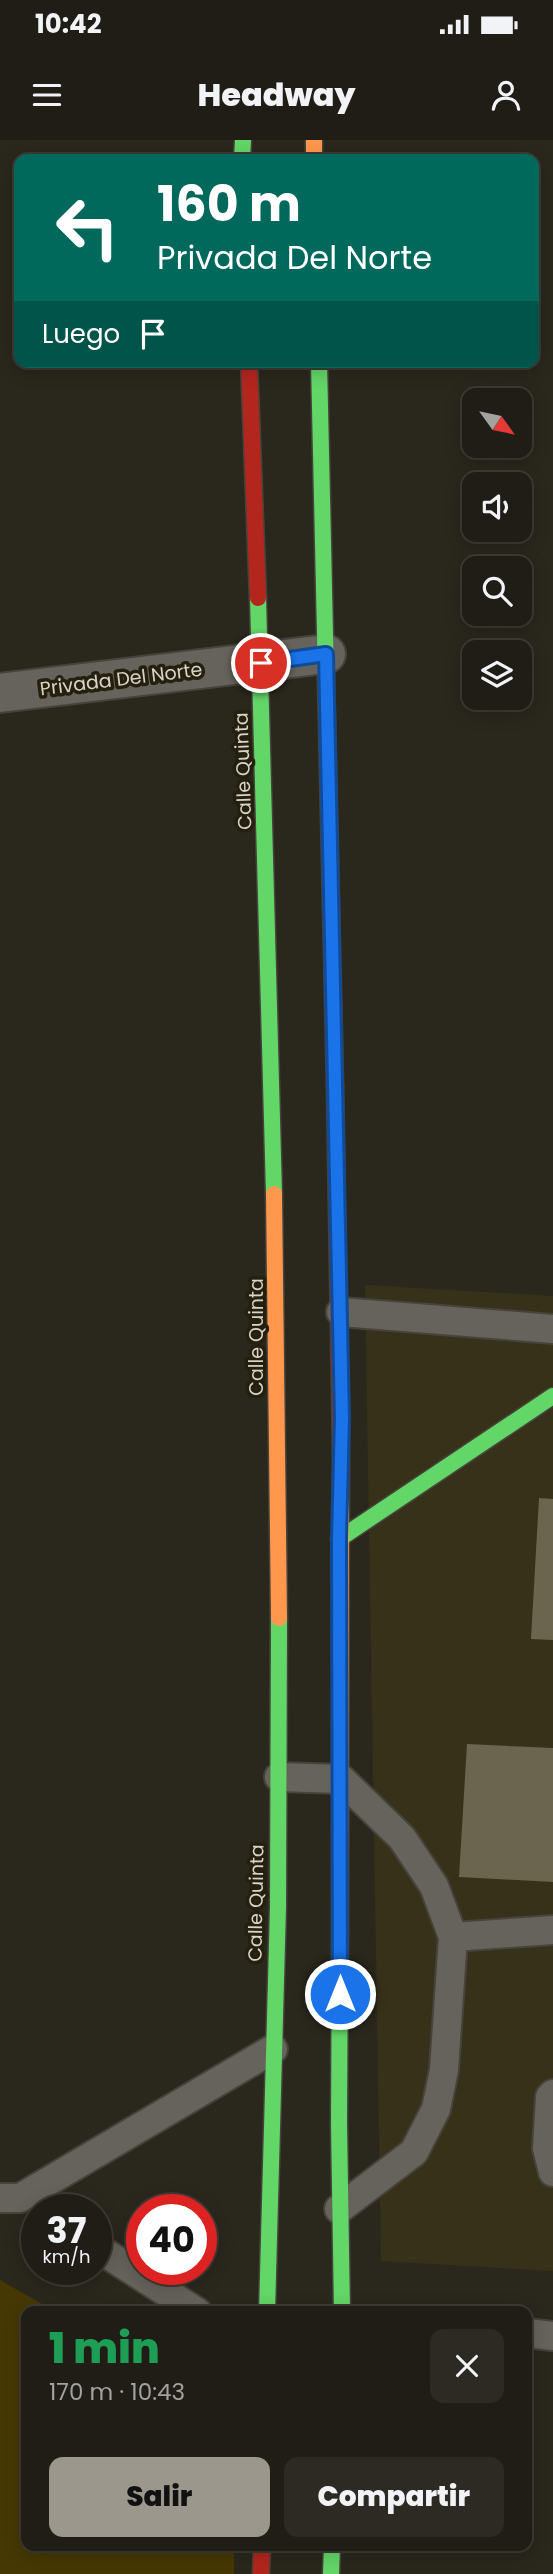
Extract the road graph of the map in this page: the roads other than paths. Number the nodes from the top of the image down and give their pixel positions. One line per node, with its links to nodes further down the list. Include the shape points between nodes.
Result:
1 (249, 368): 4 (street, Calle Quinta)
2 (319, 368): 3 (street)
3 (326, 654): 4 (street, Privada Del Norte); 6 (street)
4 (261, 663): 5 (street, Privada Del Norte); 10 (street, Calle Quinta, via 277,1267)
5 (0, 693)
6 (341, 1312): 7 (lane); 9 (street)
7 (553, 1329)
8 (553, 1396): 9 (street)
9 (339, 1538): 11 (street)
10 (279, 1777): 11 (lane); 14 (street, Calle Quinta)
11 (341, 1779): 13 (lane, via 402,1838 434,1886); 18 (street)
12 (553, 1930): 13 (lane)
13 (453, 1937): 18 (lane, via 444,2070 436,2109 414,2151)
14 (273, 2049): 17 (lane); 21 (street, Calle Quinta)
15 (553, 2094): 16 (lane, via 547,2148)
16 (553, 2172)
17 (20, 2202)
18 (339, 2209): 22 (street)
19 (112, 2257): 20 (lane)
20 (189, 2306)
21 (267, 2306)
22 (342, 2306)
23 (532, 2334): 24 (lane)
24 (553, 2336)
25 (262, 2551): 27 (street)
26 (332, 2551): 28 (street)
27 (261, 2574)
28 (331, 2574)

